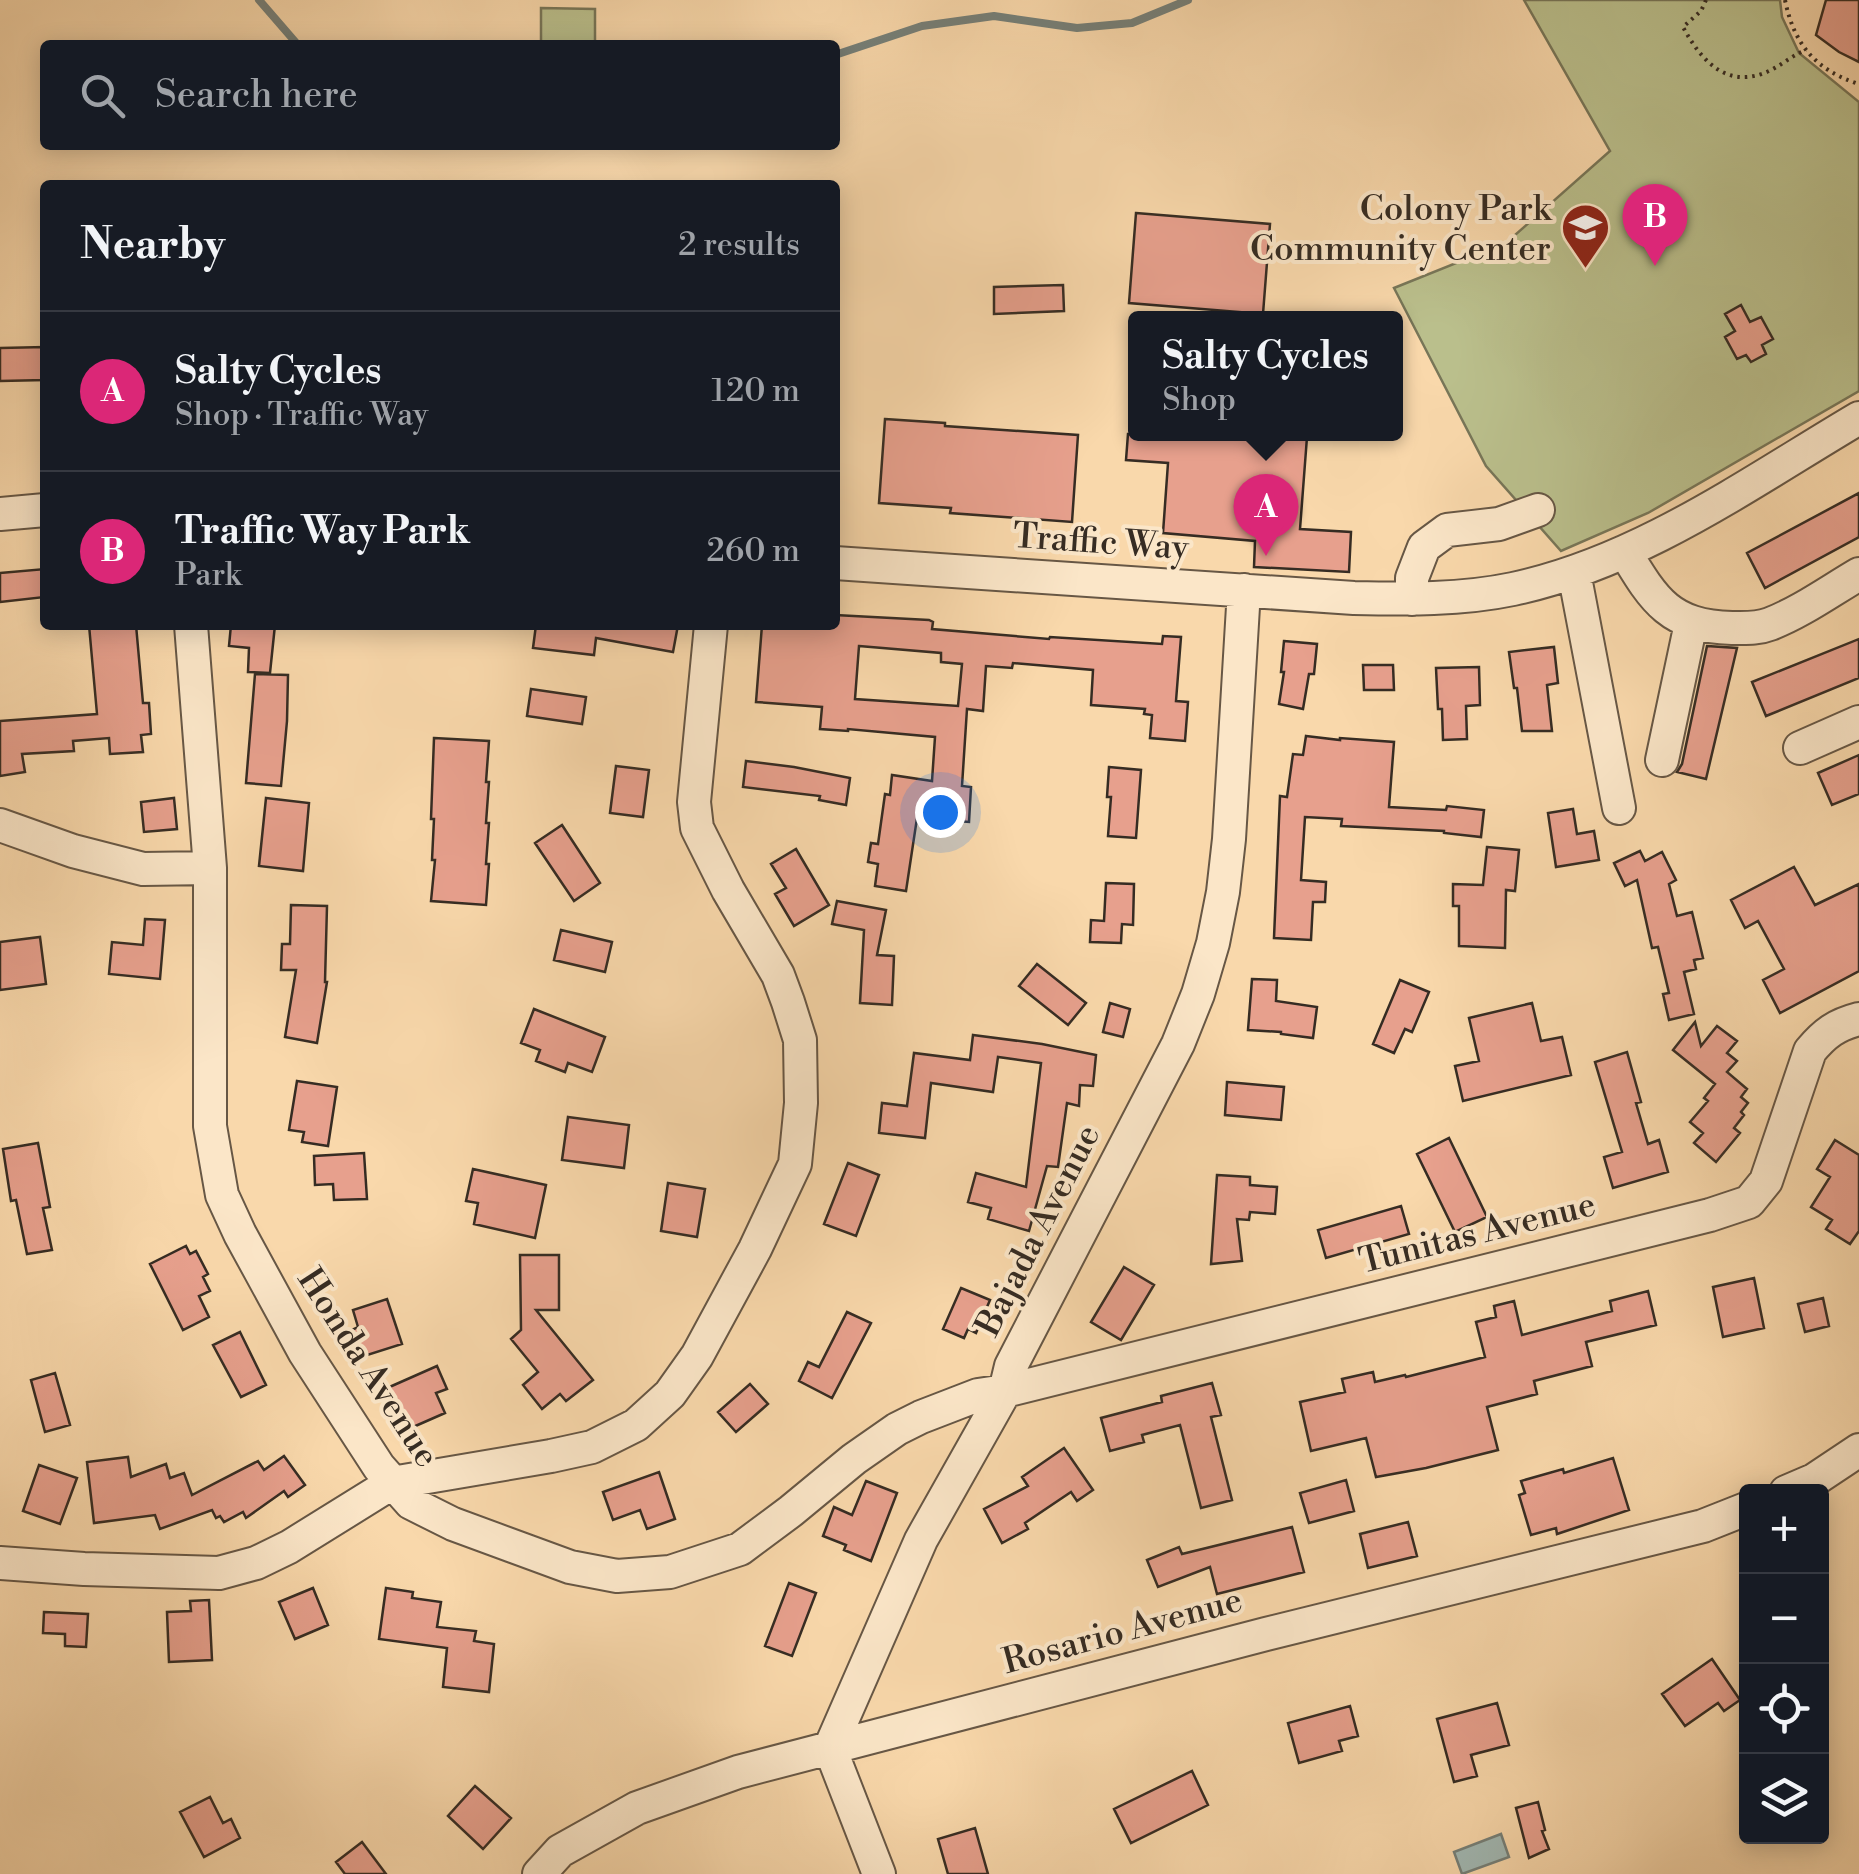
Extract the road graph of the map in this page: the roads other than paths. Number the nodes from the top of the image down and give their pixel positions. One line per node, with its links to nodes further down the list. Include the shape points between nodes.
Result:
1 (1859, 418): 5 (street, Traffic Way)
2 (40, 510): 4 (street)
3 (1538, 510): 10 (street, via 1499,524 1448,530 1424,547)
4 (0, 514)
5 (1625, 552): 7 (street, Traffic Way); 11 (street, via 1648,590)
6 (840, 562): 9 (street, Traffic Way)
7 (1574, 572): 10 (street, Traffic Way, via 1511,589); 17 (street)
8 (1859, 574): 11 (street, via 1757,628)
9 (1244, 590): 10 (street, Traffic Way); 21 (street, Bajada Avenue, via 1227,856 1198,994 1011,1366)
10 (1412, 599)
11 (1690, 623): 16 (street)
12 (191, 630): 19 (street, Honda Avenue)
13 (711, 630): 23 (street, via 696,828 778,976 800,1040 795,1164 697,1356 636,1426 592,1447)
14 (1859, 722): 15 (street)
15 (1800, 748)
16 (1662, 760)
17 (1620, 808)
18 (0, 826): 19 (street, via 143,868)
19 (210, 868): 23 (street, Honda Avenue, via 210,1126 222,1194 305,1353)
20 (1859, 1019): 21 (street, Tunitas Avenue, via 1837,1025 1810,1051 1766,1181 1750,1202)
21 (1005, 1390): 23 (street, Honda Avenue, via 978,1394 897,1429 740,1548 670,1572 618,1576 570,1567 453,1524 411,1503); 27 (street, Bajada Avenue, via 921,1540)
22 (1859, 1450): 24 (street)
23 (392, 1483): 26 (street, via 290,1547 220,1573)
24 (1805, 1484)
25 (1739, 1512): 27 (street, Rosario Avenue)
26 (0, 1563)
27 (830, 1748): 28 (street, Rosario Avenue, via 638,1808 560,1851); 29 (street)
28 (538, 1874)
29 (878, 1874)

